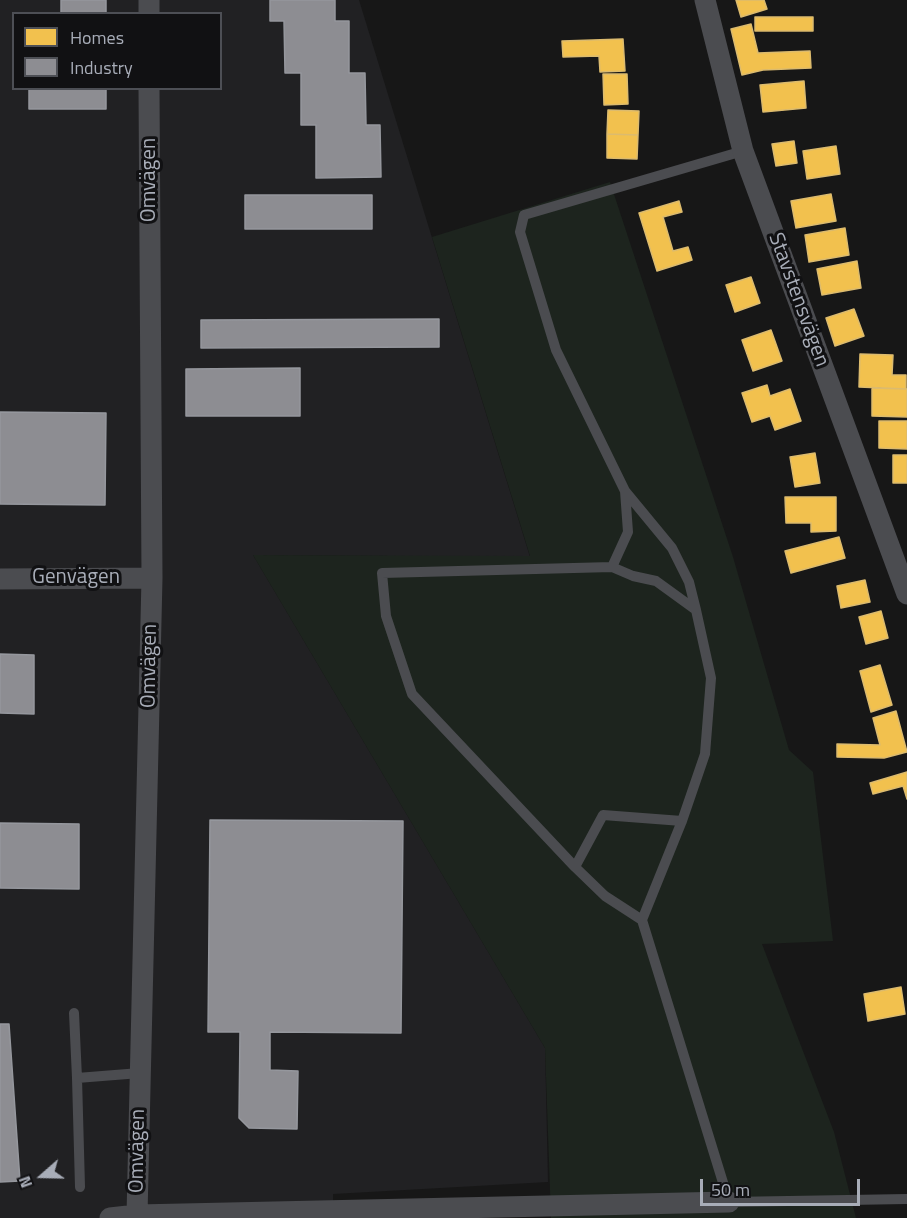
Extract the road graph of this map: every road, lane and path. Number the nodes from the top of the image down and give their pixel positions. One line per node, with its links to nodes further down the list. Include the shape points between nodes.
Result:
1 (705, 0): 3 (street, Stavstensvägen)
2 (149, 90): 6 (street, Omvägen)
3 (743, 151): 4 (lane, via 524,215 520,232 556,350); 8 (street, Stavstensvägen)
4 (625, 491): 5 (lane, via 628,532); 9 (lane, via 672,548 689,582)
5 (612, 567): 9 (lane, via 656,581); 11 (lane, via 382,573 386,616 412,694)
6 (152, 578): 7 (street, Genvägen); 14 (street, Omvägen)
7 (0, 579)
8 (907, 594)
9 (696, 610): 10 (lane, via 711,678 705,754)
10 (682, 821): 11 (lane, via 603,815); 12 (lane)
11 (575, 867): 12 (lane, via 605,896)
12 (642, 920): 18 (lane)
13 (74, 1014): 15 (lane)
14 (140, 1073): 15 (lane); 19 (street, Omvägen)
15 (77, 1078): 16 (lane)
16 (80, 1186)
17 (907, 1199): 18 (lane)
18 (729, 1202): 21 (street)
19 (137, 1215): 20 (street); 22 (street, Omvägen)
20 (272, 1215): 21 (street)
21 (319, 1215)
22 (110, 1218)

